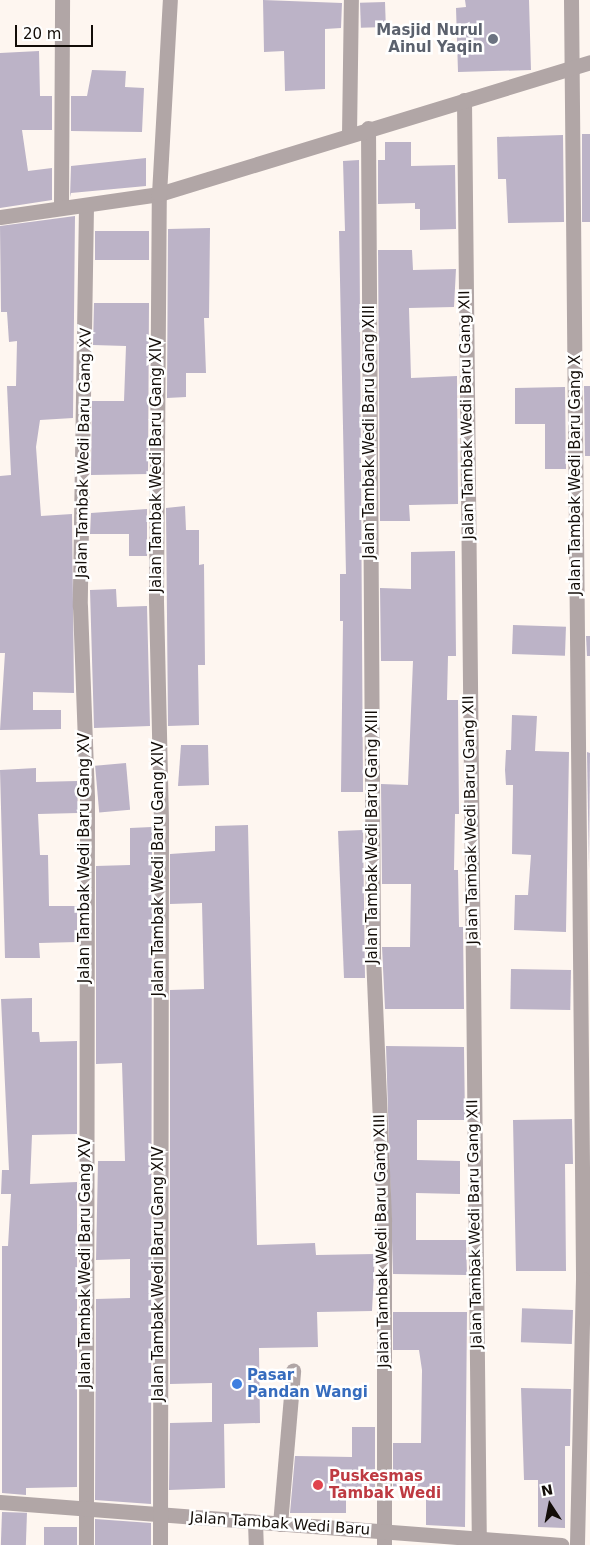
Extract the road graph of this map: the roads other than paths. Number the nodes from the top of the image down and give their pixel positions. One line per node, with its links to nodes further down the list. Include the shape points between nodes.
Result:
1 (62, 0): 12 (street)
2 (170, 0): 10 (street, Jalan Tambak Wedi Baru Gang XIV)
3 (351, 0): 9 (street)
4 (572, 0): 6 (street, Jalan Tambak Wedi Baru Gang X)
5 (590, 62): 6 (street)
6 (572, 66): 7 (street); 26 (street, Jalan Tambak Wedi Baru Gang X, via 583,1279)
7 (464, 100): 8 (street); 21 (street, Jalan Tambak Wedi Baru Gang XII)
8 (368, 128): 9 (street); 20 (street, Jalan Tambak Wedi Baru Gang XIII, via 374,955 384,1221)
9 (349, 135): 10 (street)
10 (159, 194): 11 (street); 17 (street, Jalan Tambak Wedi Baru Gang XIV)
11 (86, 206): 12 (street); 16 (street, Jalan Tambak Wedi Baru Gang XV, via 80,606 87,798)
12 (61, 207): 13 (street)
13 (0, 217)
14 (293, 1371): 19 (street)
15 (0, 1502): 16 (street, Jalan Tambak Wedi Baru)
16 (86, 1510): 17 (street, Jalan Tambak Wedi Baru); 22 (street, Jalan Tambak Wedi Baru Gang XV)
17 (160, 1515): 18 (street, Jalan Tambak Wedi Baru); 23 (street, Jalan Tambak Wedi Baru Gang XIV)
18 (256, 1522): 19 (street, Jalan Tambak Wedi Baru); 24 (street)
19 (280, 1524): 20 (street, Jalan Tambak Wedi Baru)
20 (384, 1539): 21 (street, Jalan Tambak Wedi Baru)
21 (479, 1542): 25 (street, Jalan Tambak Wedi Baru)
22 (86, 1545)
23 (160, 1545)
24 (256, 1545)
25 (561, 1545)
26 (577, 1545)

